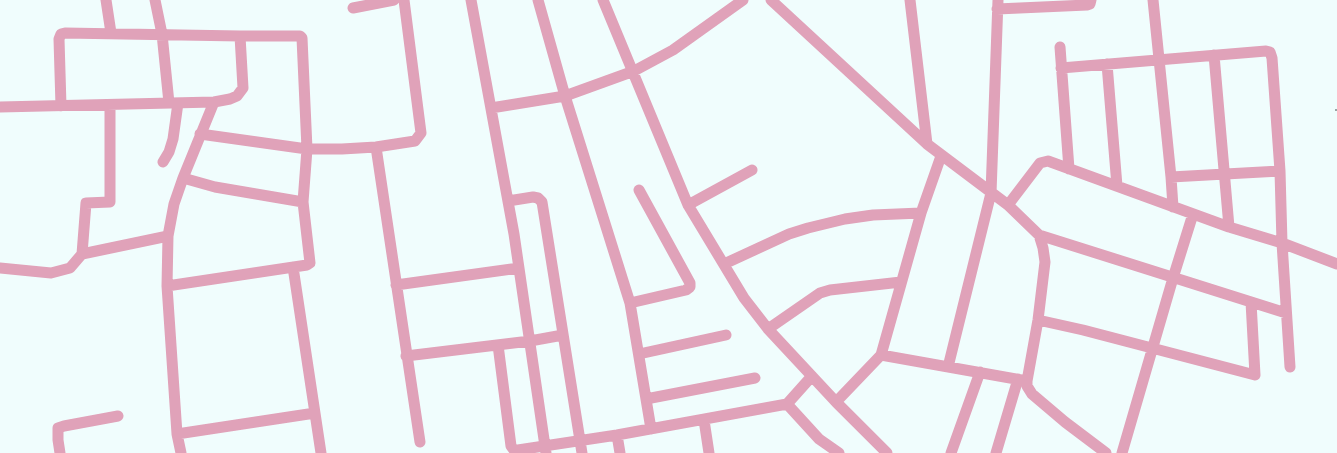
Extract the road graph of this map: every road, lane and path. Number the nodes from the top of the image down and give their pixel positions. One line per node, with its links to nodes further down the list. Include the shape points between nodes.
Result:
1 (106, 0): 15 (street)
2 (155, 0): 16 (street)
3 (394, 0): 14 (street)
4 (404, 0): 33 (street, via 421,134 415,141)
5 (471, 0): 30 (street)
6 (538, 0): 24 (street)
7 (603, 0): 23 (street)
8 (743, 0): 23 (street, via 673,50)
9 (771, 0): 32 (street)
10 (910, 0): 32 (street)
11 (1091, 0): 13 (street, via 1087,6)
12 (1153, 0): 20 (street)
13 (998, 4): 45 (street)
14 (353, 8)
15 (111, 33): 16 (street); 28 (street, via 61,34)
16 (162, 34): 17 (street); 26 (street)
17 (240, 36): 25 (street, via 243,88 237,96); 34 (street, via 302,38)
18 (1060, 48): 22 (street)
19 (1214, 55): 20 (street); 39 (street, via 1270,52); 40 (street)
20 (1160, 59): 21 (street); 41 (street)
21 (1107, 64): 22 (street); 43 (street)
22 (1061, 68): 37 (street)
23 (634, 71): 24 (street); 48 (street)
24 (565, 96): 30 (street); 68 (street)
25 (214, 102): 26 (street); 31 (street)
26 (173, 103): 27 (street); 36 (street, via 174,139)
27 (110, 105): 28 (street); 57 (street, via 110,202 86,203)
28 (61, 106): 29 (street)
29 (0, 107)
30 (491, 108): 46 (street)
31 (200, 134): 34 (street); 42 (street)
32 (928, 144): 35 (street)
33 (376, 147): 34 (street); 65 (street)
34 (307, 149): 47 (street)
35 (941, 156): 45 (street); 51 (street)
36 (163, 162)
37 (1069, 169): 43 (street); 49 (street, via 1048,161 1040,163)
38 (752, 170): 48 (street)
39 (1280, 171): 40 (street); 56 (street)
40 (1225, 174): 41 (street); 53 (street)
41 (1172, 177): 50 (street)
42 (183, 178): 47 (street, via 215,187); 55 (street)
43 (1117, 186): 50 (street)
44 (639, 190): 68 (street, via 690,287)
45 (991, 194): 49 (street); 81 (street)
46 (508, 201): 62 (street); 73 (street, via 533,197 542,202)
47 (303, 202): 60 (street, via 310,263)
48 (688, 205): 58 (street)
49 (1008, 206): 54 (street)
50 (1173, 207): 52 (street)
51 (921, 213): 58 (street, via 873,215 808,228); 64 (street)
52 (1193, 214): 53 (street); 63 (street)
53 (1229, 227): 56 (street)
54 (1039, 234): 63 (street); 70 (street, via 1045,262)
55 (168, 236): 57 (street); 66 (street)
56 (1282, 244): 59 (street); 69 (street)
57 (82, 254): 61 (street, via 70,268 51,273)
58 (724, 264): 71 (street)
59 (1337, 264)
60 (293, 267): 66 (street); 89 (street)
61 (0, 268)
62 (519, 268): 65 (street); 74 (street)
63 (1173, 278): 67 (street); 76 (street)
64 (901, 282): 71 (street, via 820,293); 78 (street)
65 (396, 284): 79 (street)
66 (167, 286): 93 (street)
67 (1251, 302): 69 (street); 76 (street, via 1255,375)
68 (630, 303): 77 (street)
69 (1286, 313): 80 (street)
70 (1038, 320): 76 (street); 85 (street)
71 (768, 329): 83 (street)
72 (726, 335): 77 (street)
73 (563, 336): 74 (street); 95 (street)
74 (530, 341): 75 (street); 97 (street)
75 (498, 345): 79 (street); 97 (street, via 511,446 514,450)
76 (1152, 348): 109 (street)
77 (639, 354): 86 (street)
78 (880, 355): 81 (street); 87 (street)
79 (406, 356): 96 (street)
80 (1290, 366)
81 (948, 367): 82 (street)
82 (980, 372): 85 (street); 107 (street)
83 (812, 376): 87 (street); 88 (street)
84 (755, 378): 86 (street)
85 (1022, 380): 98 (street); 108 (street, via 1032,394)
86 (646, 399): 92 (street)
87 (836, 402): 106 (street)
88 (787, 404): 91 (street); 105 (street, via 819,439)
89 (315, 413): 93 (street); 101 (street)
90 (118, 416): 99 (street, via 58,428)
91 (704, 420): 92 (street); 104 (street)
92 (651, 429): 94 (street)
93 (177, 434): 100 (street)
94 (617, 435): 95 (street); 103 (street)
95 (581, 441): 97 (street); 102 (street)
96 (420, 442)
97 (546, 450)
98 (997, 452)
99 (60, 453)
100 (180, 453)
101 (321, 453)
102 (582, 453)
103 (620, 453)
104 (709, 453)
105 (839, 453)
106 (887, 453)
107 (951, 453)
108 (1106, 453)
109 (1122, 453)

